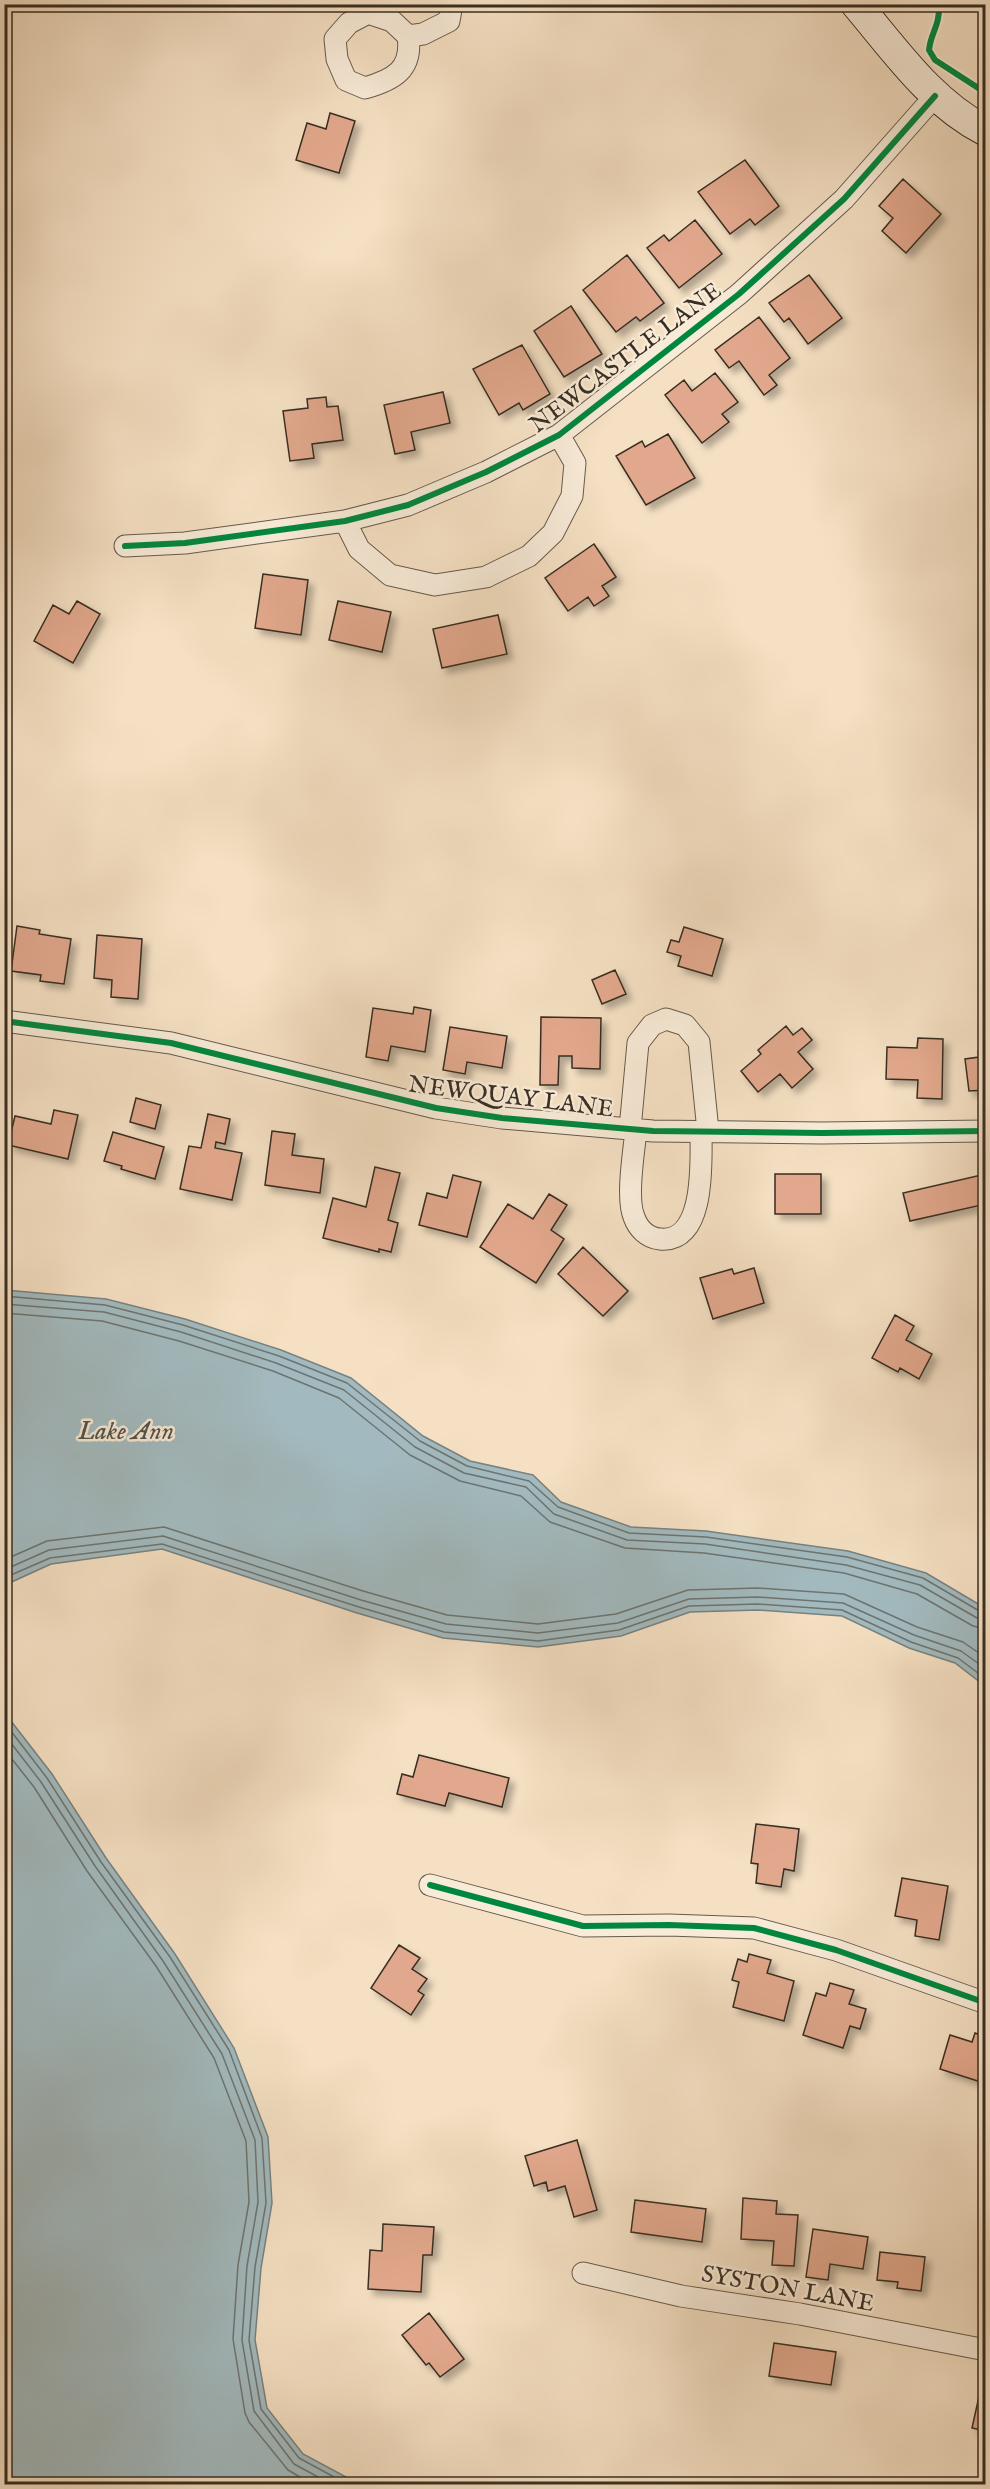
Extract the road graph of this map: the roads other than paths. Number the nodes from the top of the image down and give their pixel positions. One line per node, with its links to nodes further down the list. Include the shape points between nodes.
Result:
1 (452, 4): 3 (street, via 449,21 423,34)
2 (856, 4): 4 (main road)
3 (408, 36)
4 (935, 96): 5 (main road); 6 (street, NEWCASTLE LANE, via 844,199 740,294)
5 (986, 131)
6 (559, 435): 7 (street, NEWCASTLE LANE, via 408,505); 7 (street, via 575,463 572,496 553,533 529,556 486,577 435,585 390,575 359,549)
7 (345, 521): 8 (street, NEWCASTLE LANE, via 185,543)
8 (125, 546)
9 (4, 1021): 10 (street, NEWQUAY LANE, via 171,1043 436,1108)
10 (633, 1129): 12 (street, NEWQUAY LANE); 12 (street, via 633,1215 643,1233 660,1239 680,1235 693,1218); 12 (street, via 638,1042 652,1025 666,1019 685,1025 699,1042)
11 (986, 1131): 12 (street, NEWQUAY LANE)
12 (704, 1132)
13 (430, 1885): 14 (street, via 583,1926 754,1928 836,1950)
14 (986, 2003)
15 (583, 2273): 16 (street, SYSTON LANE, via 681,2296 800,2314)
16 (986, 2350)

